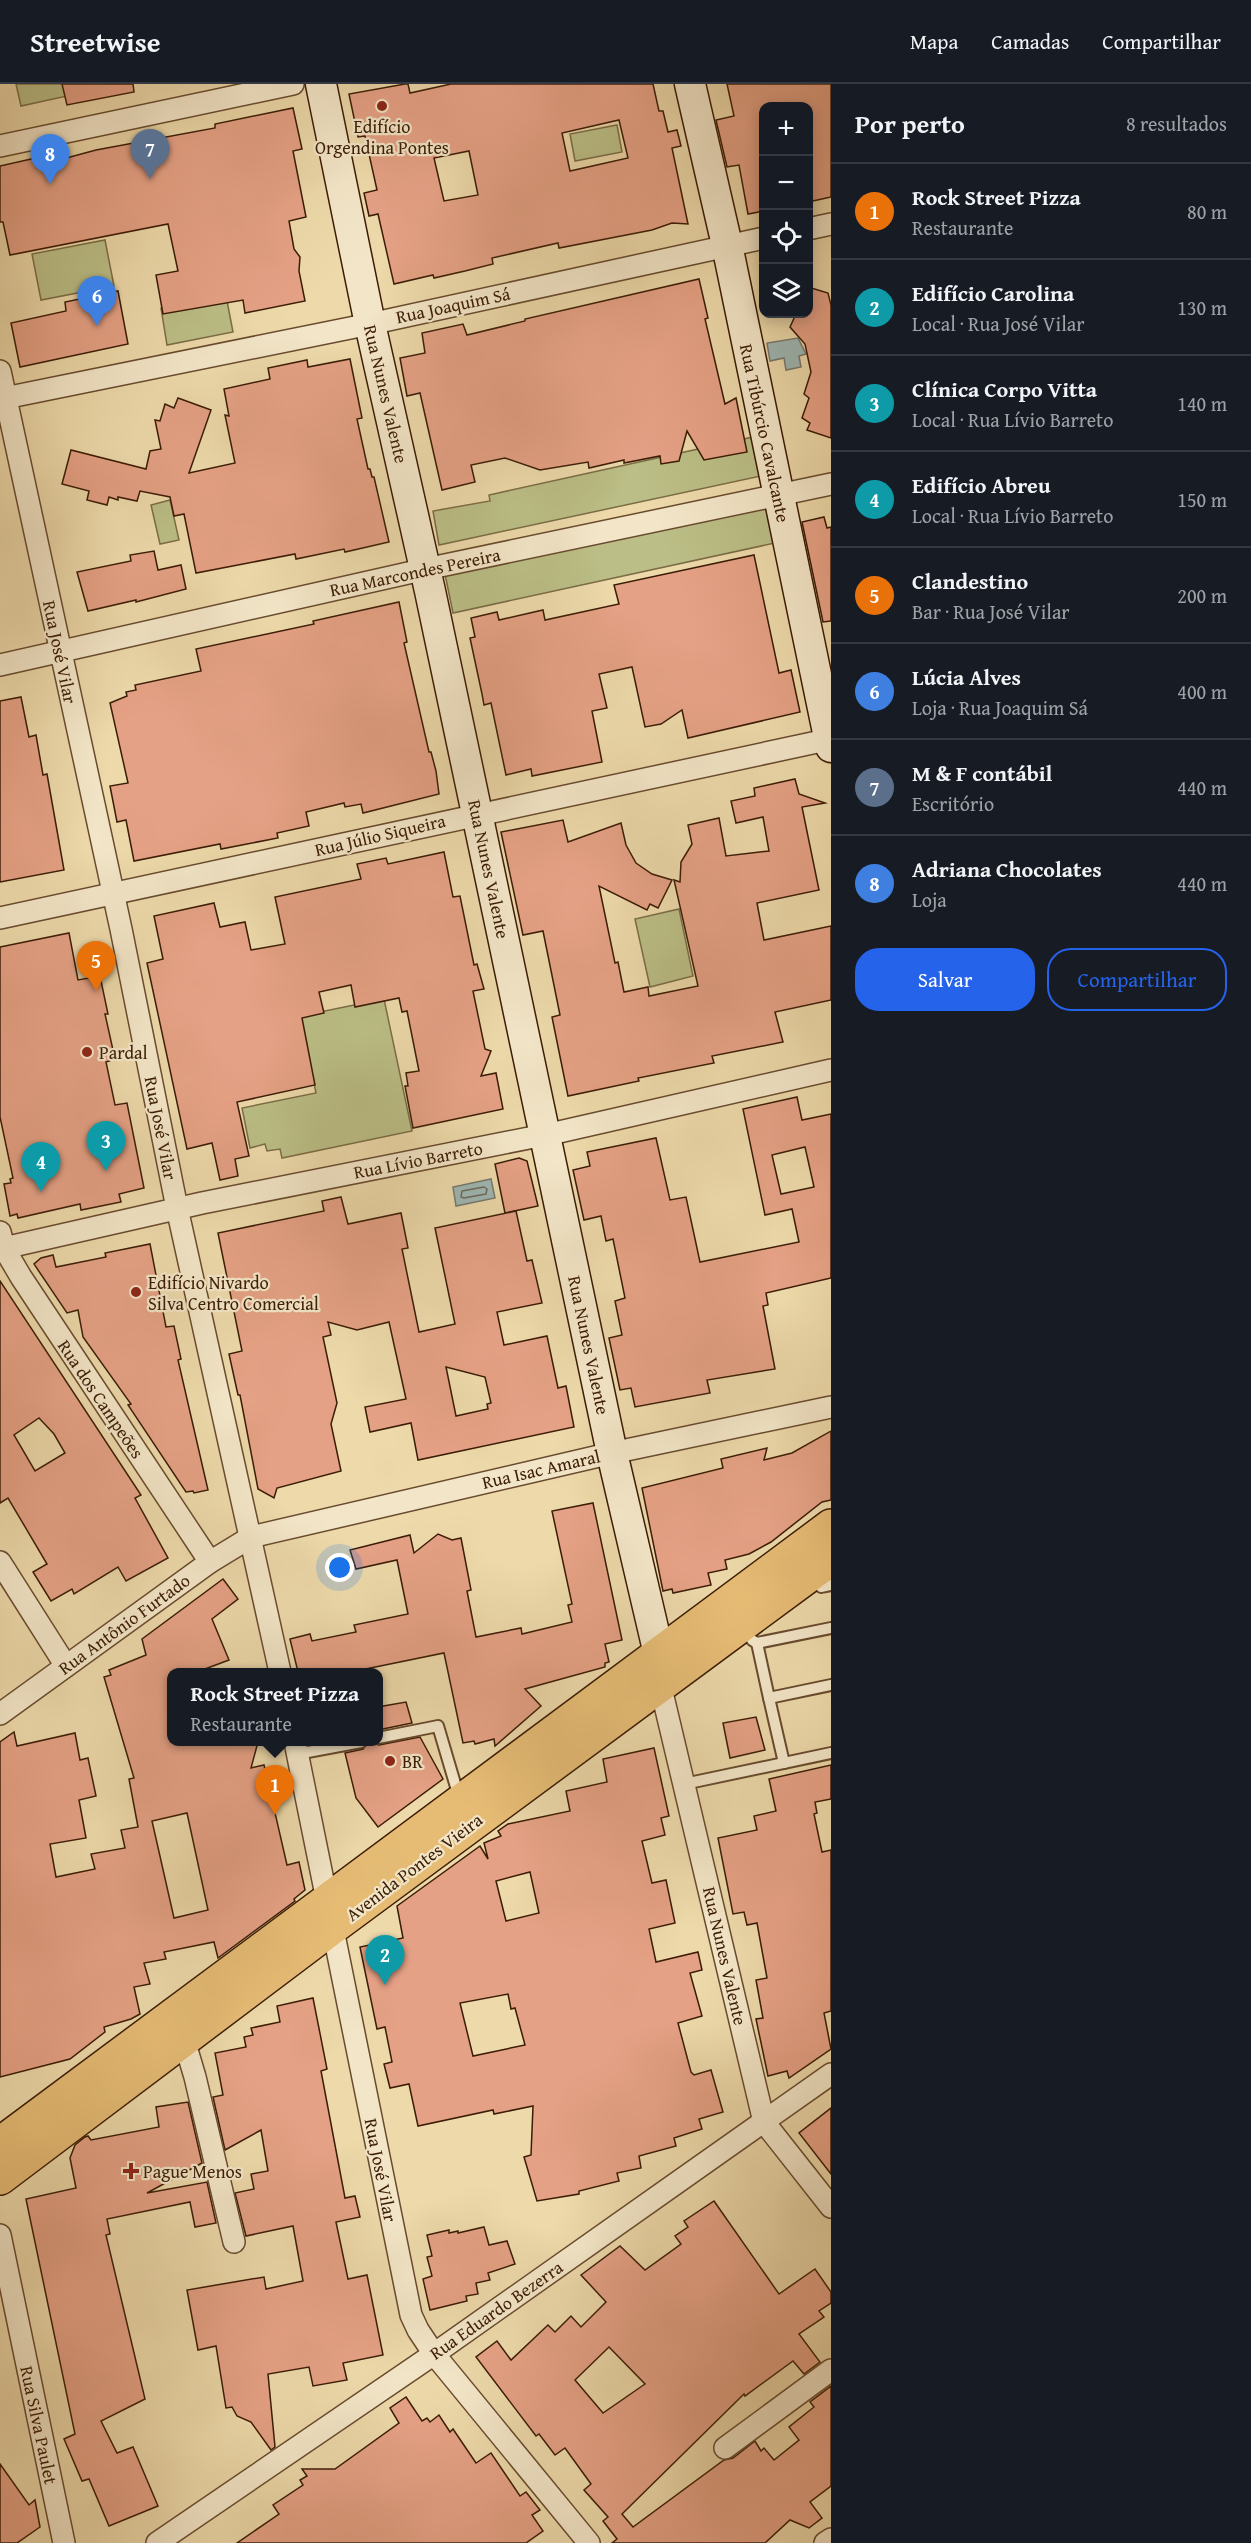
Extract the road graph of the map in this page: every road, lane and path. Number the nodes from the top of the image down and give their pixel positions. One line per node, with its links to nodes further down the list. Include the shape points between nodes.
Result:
1 (292, 84): 4 (street)
2 (321, 84): 9 (street, Rua Nunes Valente)
3 (690, 84): 8 (street, Rua Tibúrcio Cavalcante)
4 (0, 146)
5 (831, 224): 6 (street)
6 (813, 228)
7 (759, 239): 8 (street, Rua Joaquim Sá)
8 (726, 246): 9 (street, Rua Joaquim Sá); 13 (street, Rua Tibúrcio Cavalcante)
9 (370, 324): 11 (street, Rua Joaquim Sá); 14 (street, Rua Nunes Valente)
10 (0, 371): 11 (street, Rua José Vilar)
11 (3, 398): 15 (street, Rua José Vilar)
12 (831, 484): 13 (street, Rua Marcondes Pereira)
13 (777, 495): 14 (street, Rua Marcondes Pereira); 17 (street, Rua Tibúrcio Cavalcante)
14 (426, 569): 15 (street, Rua Marcondes Pereira); 18 (street, Rua Nunes Valente)
15 (60, 652): 16 (street, Rua Marcondes Pereira); 19 (street, Rua José Vilar)
16 (0, 665)
17 (830, 742): 18 (street, Rua Júlio Siqueira)
18 (477, 814): 19 (street, Rua Júlio Siqueira); 22 (street, Rua Nunes Valente)
19 (113, 895): 20 (street, Rua Júlio Siqueira); 23 (street, Rua José Vilar)
20 (0, 918)
21 (831, 1070): 22 (street, Rua Lívio Barreto)
22 (545, 1135): 23 (street, Rua Lívio Barreto); 26 (street, Rua Nunes Valente)
23 (177, 1208): 24 (street, Rua Lívio Barreto); 28 (street, Rua José Vilar)
24 (2, 1240): 30 (street, Rua dos Campeões, via 27,1287)
25 (831, 1407): 26 (street, Rua Isac Amaral)
26 (612, 1453): 28 (street, Rua Isac Amaral); 36 (street, Rua Nunes Valente)
27 (831, 1526): 36 (main road, Avenida Pontes Vieira)
28 (251, 1537): 30 (street, Rua Antônio Furtado); 35 (street, Rua José Vilar)
29 (0, 1562): 34 (street)
30 (210, 1562): 34 (street, Rua Antônio Furtado)
31 (824, 1573): 33 (main road, Avenida Pontes Vieira)
32 (831, 1628): 33 (lane)
33 (745, 1637): 36 (main road, Avenida Pontes Vieira); 38 (lane)
34 (66, 1666): 39 (street, Rua Antônio Furtado)
35 (279, 1668)
36 (660, 1669): 45 (street, Rua Nunes Valente); 46 (main road, Avenida Pontes Vieira); 47 (main road, Avenida Pontes Vieira)
37 (831, 1684): 38 (lane)
38 (770, 1698): 44 (lane)
39 (0, 1714)
40 (383, 1737): 46 (lane, via 438,1726)
41 (318, 1746): 42 (lane)
42 (296, 1748): 47 (street, Rua José Vilar)
43 (831, 1753): 44 (lane)
44 (784, 1763): 45 (lane)
45 (684, 1784): 50 (street, Rua Nunes Valente)
46 (460, 1801): 47 (main road, Avenida Pontes Vieira)
47 (330, 1914): 48 (main road, Avenida Pontes Vieira); 51 (main road, Avenida Pontes Vieira); 56 (street, Rua José Vilar, via 407,2300 418,2330)
48 (184, 2040): 52 (main road, Avenida Pontes Vieira); 55 (street)
49 (831, 2073): 50 (street, Rua Eduardo Bezerra)
50 (764, 2122): 53 (street, Rua Nunes Valente); 56 (street, Rua Eduardo Bezerra)
51 (0, 2144)
52 (0, 2178)
53 (831, 2207)
54 (0, 2235): 61 (street, Rua Silva Paulet)
55 (234, 2242)
56 (434, 2354): 60 (street, Rua José Vilar); 62 (street, Rua Eduardo Bezerra)
57 (831, 2370): 58 (street)
58 (724, 2448)
59 (831, 2539): 63 (street)
60 (584, 2541)
61 (64, 2543)
62 (157, 2543)
63 (825, 2543)

